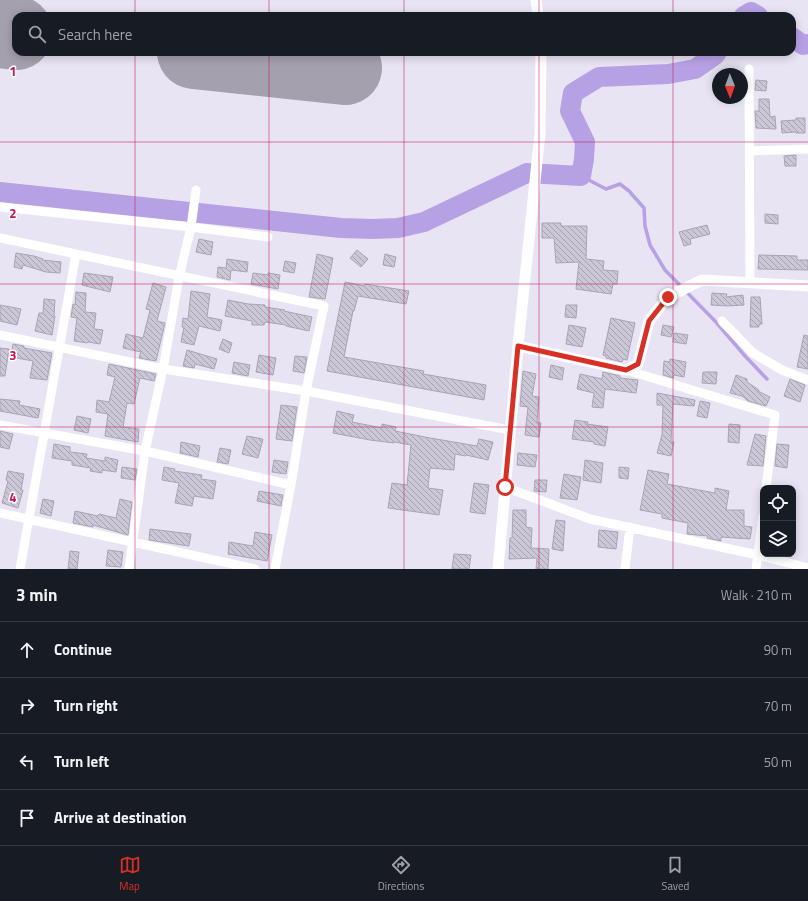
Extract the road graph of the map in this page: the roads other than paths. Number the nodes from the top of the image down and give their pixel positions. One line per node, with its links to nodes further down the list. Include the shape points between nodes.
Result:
1 (536, 0): 2 (street)
2 (538, 12)
3 (541, 56): 18 (street, via 540,133)
4 (749, 69): 6 (street)
5 (808, 149): 6 (street)
6 (750, 151): 14 (street)
7 (196, 190): 9 (street)
8 (0, 207): 9 (street)
9 (190, 227): 10 (street); 13 (street)
10 (268, 237)
11 (0, 238): 12 (street)
12 (76, 254): 13 (street); 19 (street)
13 (179, 277): 20 (street); 23 (street, via 324,306)
14 (750, 282): 15 (street); 21 (street, via 702,280 668,297 649,321 638,364)
15 (808, 286)
16 (722, 321): 22 (street, via 753,353 782,370)
17 (0, 335): 19 (street)
18 (518, 346): 21 (street); 25 (street)
19 (60, 347): 20 (street); 26 (street)
20 (163, 369): 23 (street); 27 (street)
21 (626, 370): 29 (street, via 775,415)
22 (808, 380)
23 (306, 391): 25 (street); 28 (street)
24 (0, 425): 26 (street)
25 (510, 430): 30 (street)
26 (44, 434): 27 (street); 32 (street)
27 (145, 451): 28 (street); 35 (street)
28 (292, 485): 41 (street)
29 (766, 485)
30 (505, 487): 34 (street, via 590,519); 42 (street)
31 (0, 512): 32 (street)
32 (28, 519): 35 (street); 38 (street)
33 (762, 521): 36 (street)
34 (630, 527): 36 (street); 43 (street)
35 (132, 543): 39 (street); 40 (street)
36 (758, 555): 37 (street); 44 (street)
37 (808, 568)
38 (20, 569)
39 (129, 569)
40 (254, 569)
41 (275, 569)
42 (498, 569)
43 (625, 569)
44 (756, 569)

